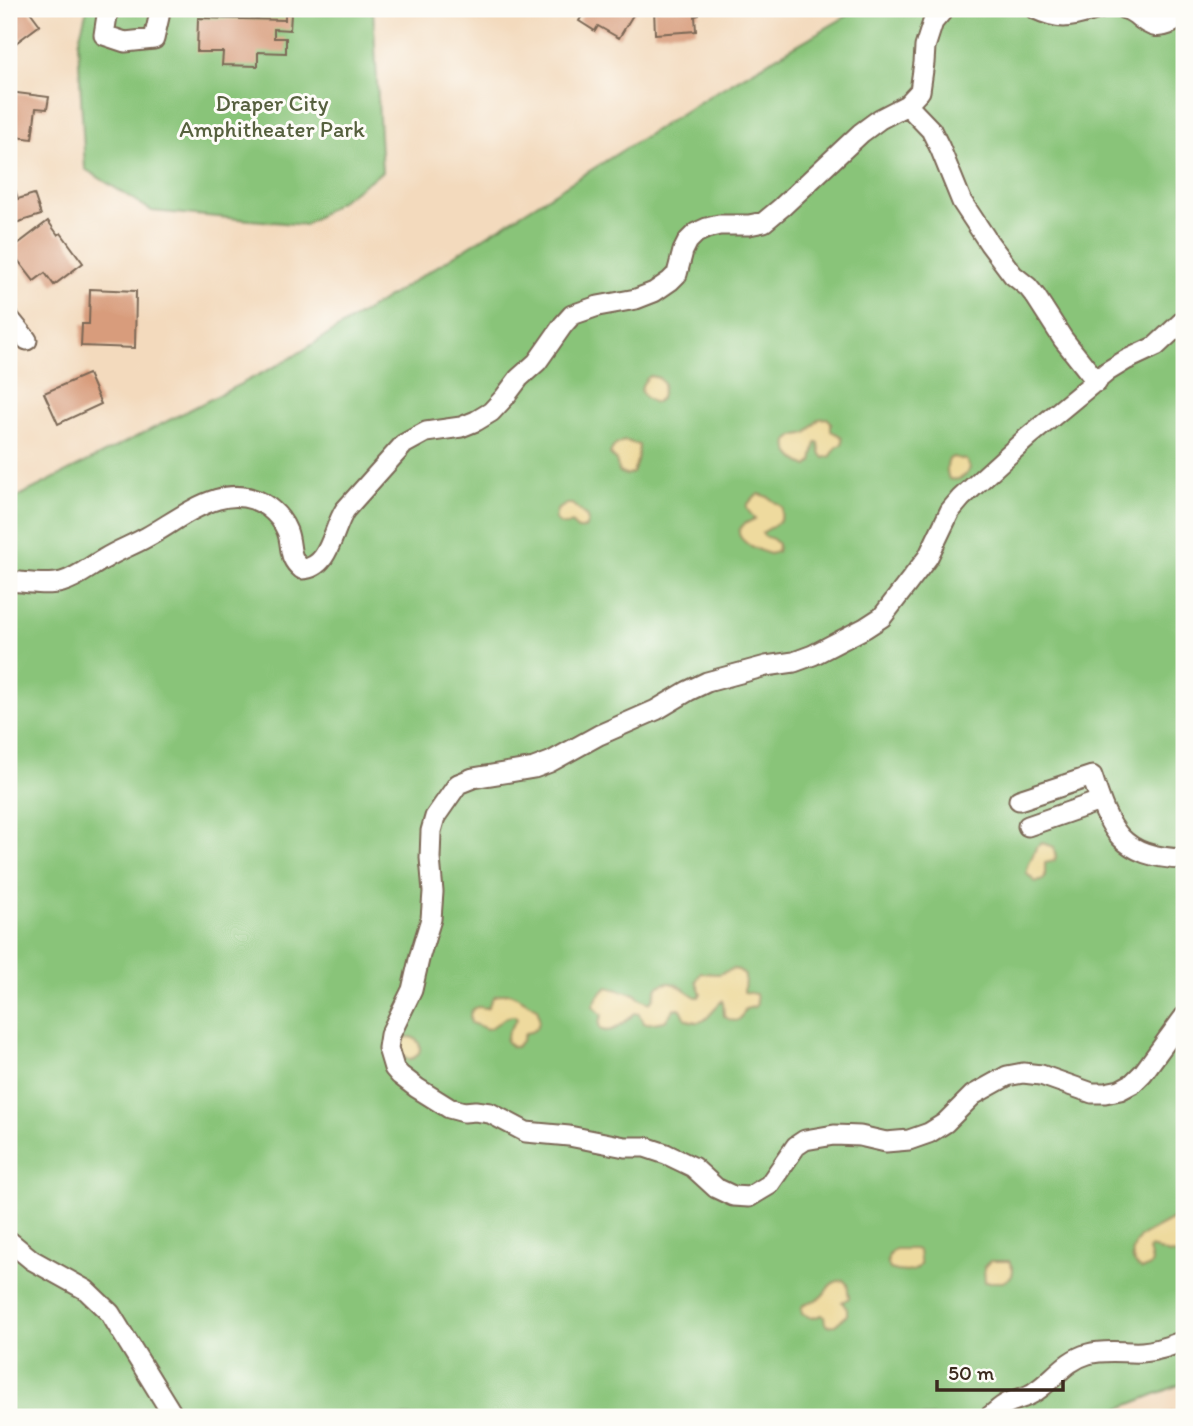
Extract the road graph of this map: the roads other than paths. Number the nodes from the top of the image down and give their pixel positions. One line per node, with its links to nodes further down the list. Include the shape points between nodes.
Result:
1 (108, 9): 2 (street, via 104,35 125,42 155,39)
2 (159, 9)
3 (944, 9): 8 (street, via 933,22 925,47 920,91)
4 (1035, 9): 5 (street, via 1058,18)
5 (1099, 9)
6 (1125, 9): 7 (street, via 1158,27)
7 (1184, 13)
8 (907, 105): 12 (street, via 931,130 962,202 989,243 1036,297); 13 (street, via 861,133 764,222 719,225 696,233 683,251 677,274 654,292 572,315 491,412 461,427 426,432 404,444 345,510 328,551 311,569 295,564 288,533 267,506 253,498 222,497 62,582)
9 (9, 318): 11 (street)
10 (1184, 320): 12 (street, via 1156,346 1126,360)
11 (26, 340)
12 (1097, 382): 18 (street, via 961,498 928,557 882,617 865,628 794,663 707,682 542,765 458,784 435,817 431,831 431,919 412,990 388,1048 400,1075 449,1108 490,1113 526,1132 645,1147 692,1167 716,1188 749,1197 769,1185 805,1140 834,1135 886,1142 909,1140 929,1133 973,1095 1007,1076 1041,1075 1092,1093 1119,1090 1143,1073)
13 (9, 581)
14 (1019, 800): 15 (street, via 1091,776)
15 (1100, 801): 16 (street); 17 (street, via 1113,829 1127,845 1146,854)
16 (1028, 826)
17 (1184, 859)
18 (1184, 1017)
19 (9, 1241): 21 (street, via 32,1260 86,1290 110,1312)
20 (1184, 1341): 22 (street, via 1145,1352 1088,1354)
21 (174, 1417)
22 (989, 1417)

